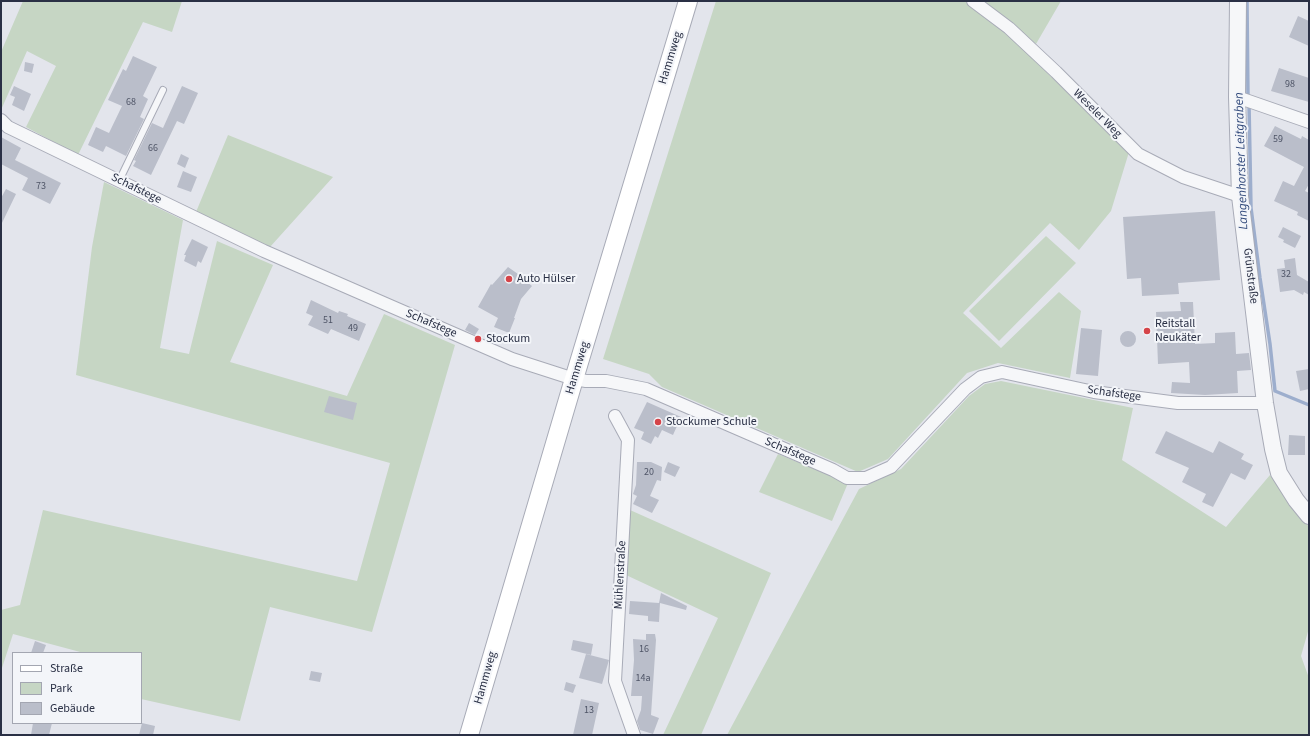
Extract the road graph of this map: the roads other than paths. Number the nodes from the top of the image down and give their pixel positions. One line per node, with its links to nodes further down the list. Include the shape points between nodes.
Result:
1 (688, 1): 10 (main road, Hammweg)
2 (973, 1): 9 (street, Weseler Weg, via 1014,33 1138,154 1183,177)
3 (1238, 1): 5 (street, Grünstraße)
4 (163, 90): 8 (lane)
5 (1237, 97): 7 (street); 9 (street, Grünstraße)
6 (1, 120): 8 (street, Schafstege, via 8,127)
7 (1309, 122)
8 (119, 180): 10 (street, Schafstege, via 279,258 512,359)
9 (1240, 196): 11 (street, Grünstraße)
10 (578, 367): 11 (street, Schafstege, via 586,381 606,381 646,389 847,478 866,478 891,467 965,389 981,377 1002,372 1094,392 1178,403); 14 (main road, Hammweg)
11 (1266, 403): 13 (street, Grünstraße, via 1279,473)
12 (614, 416): 15 (street, Mühlenstraße, via 628,440 615,681)
13 (1309, 516)
14 (469, 735)
15 (634, 735)

